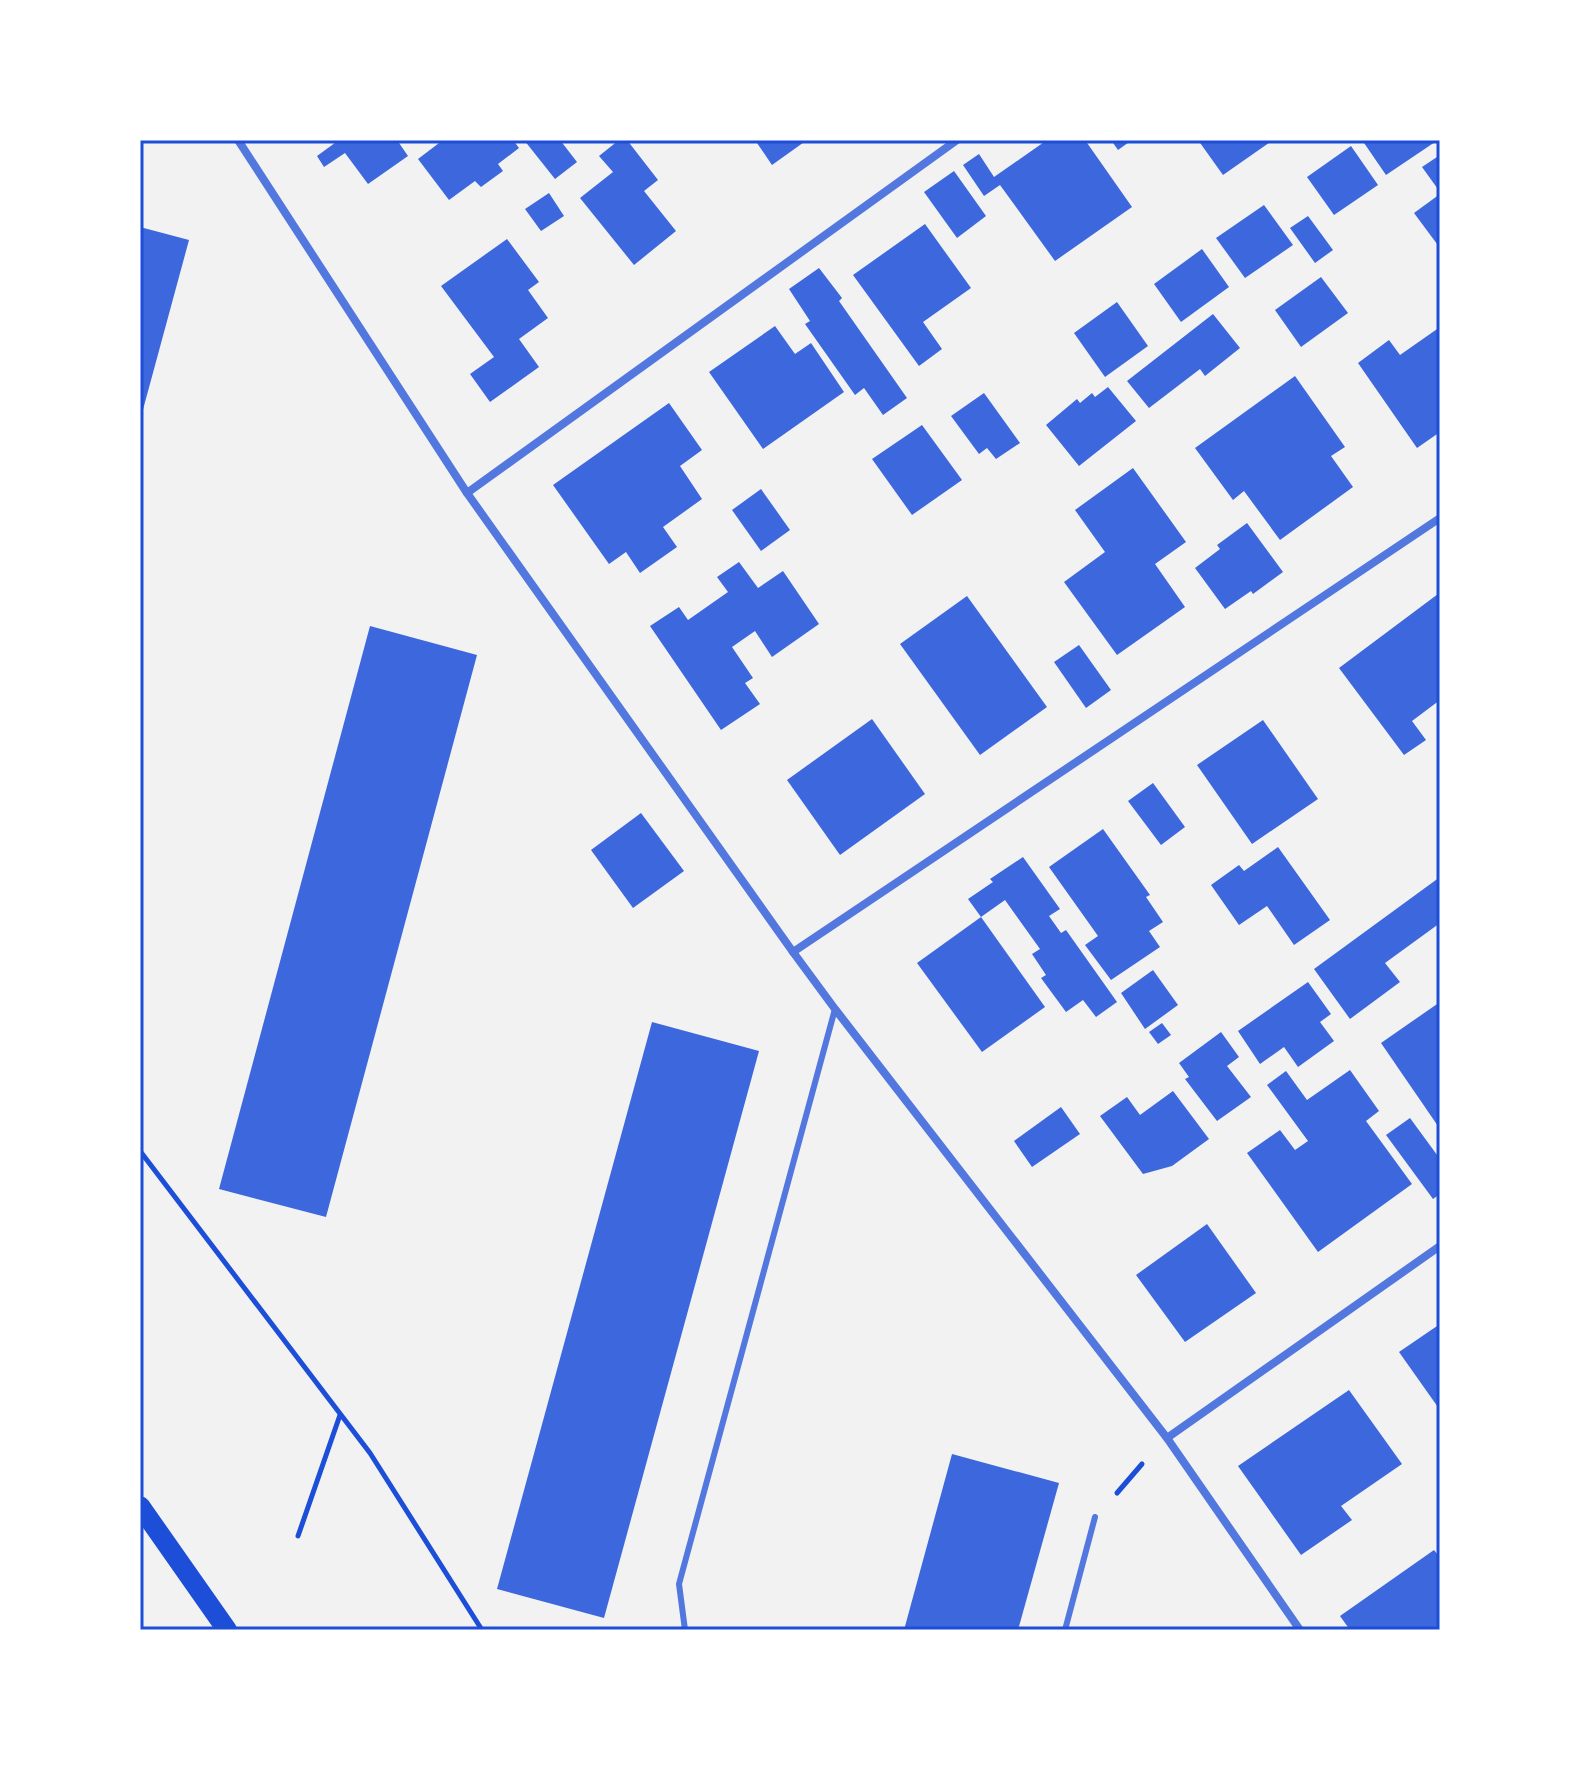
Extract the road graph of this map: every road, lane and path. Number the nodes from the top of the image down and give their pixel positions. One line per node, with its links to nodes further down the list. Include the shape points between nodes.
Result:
1 (238, 140): 3 (street)
2 (957, 140): 3 (street)
3 (467, 493): 5 (street)
4 (1440, 518): 5 (street)
5 (793, 952): 6 (street)
6 (835, 1009): 10 (street); 16 (lane, via 679,1584)
7 (140, 1151): 9 (path)
8 (1440, 1246): 10 (street)
9 (340, 1414): 13 (path); 15 (path)
10 (1167, 1438): 12 (path); 18 (street)
11 (140, 1506): 14 (main road)
12 (1095, 1517): 17 (lane)
13 (298, 1536)
14 (227, 1630)
15 (482, 1630)
16 (685, 1630)
17 (1065, 1630)
18 (1300, 1630)

